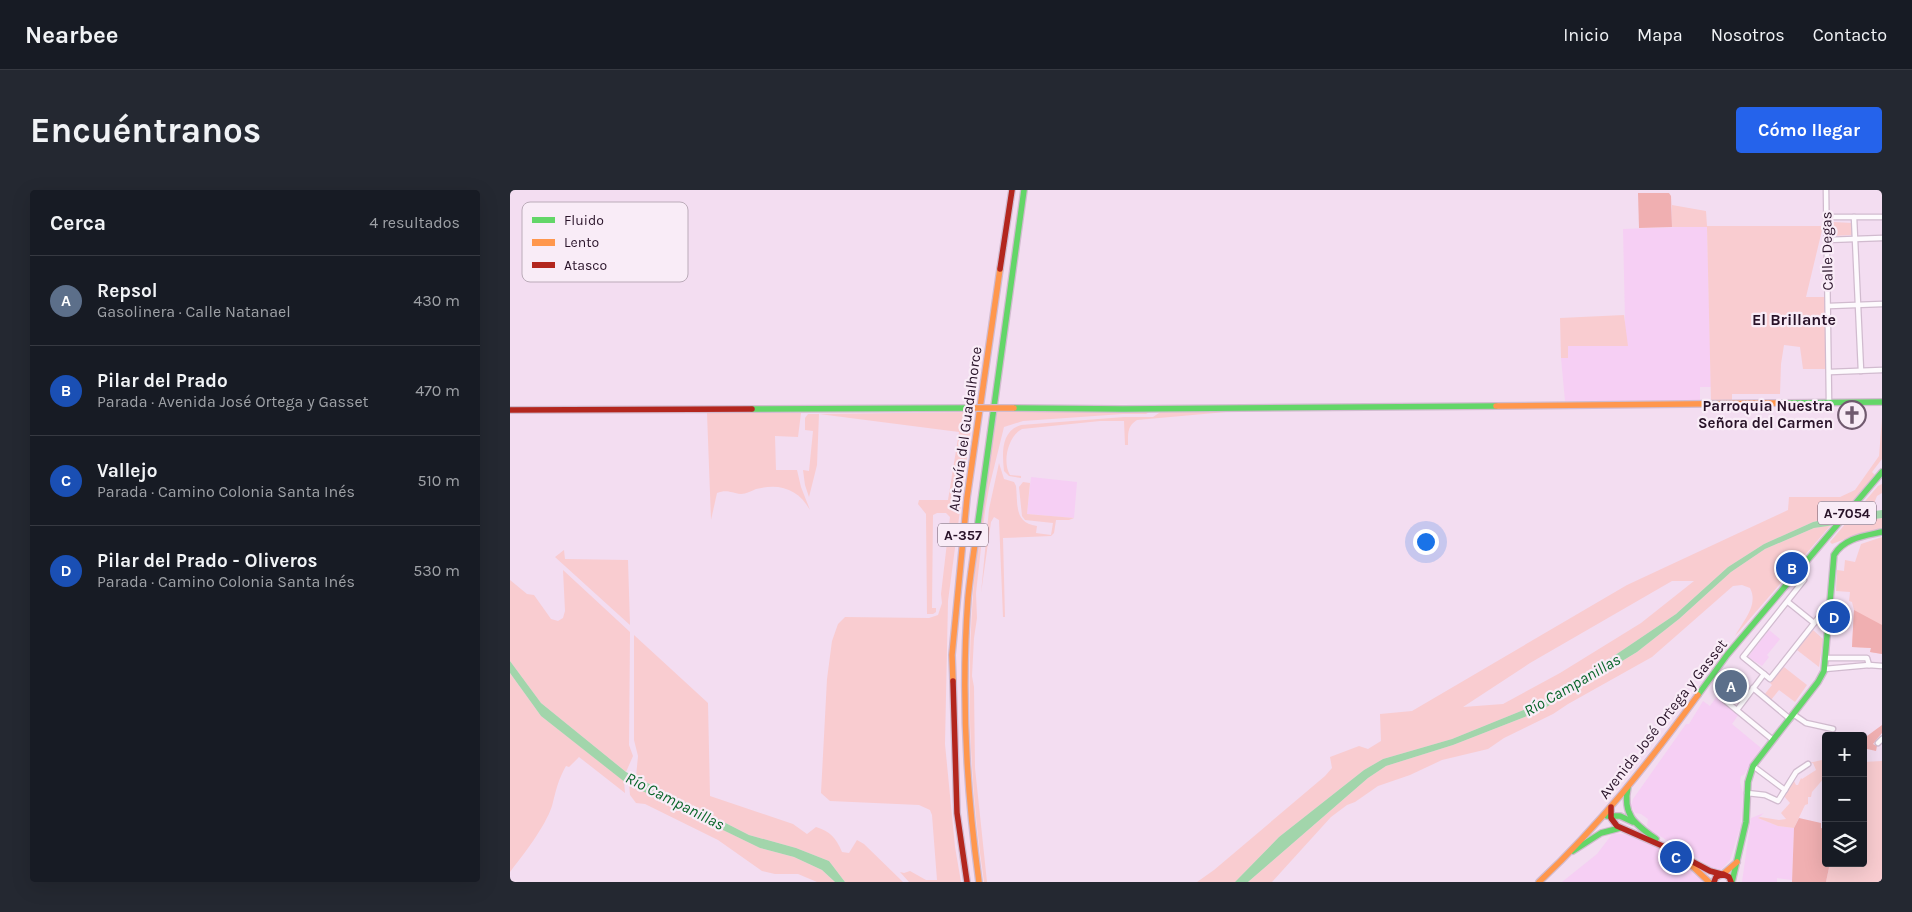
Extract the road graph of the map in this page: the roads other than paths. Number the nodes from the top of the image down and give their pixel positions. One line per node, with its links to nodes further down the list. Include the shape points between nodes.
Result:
1 (1012, 190): 53 (main road, Autovía del Guadalhorce / A-357, via 967,498 952,655 957,814)
2 (1024, 190): 54 (main road, Autovía del Guadalhorce / A-357, via 968,597 964,713 970,815)
3 (1826, 190): 4 (street, Calle Degas)
4 (1826, 217): 5 (street); 9 (street, Calle Degas)
5 (1854, 217): 6 (street); 8 (street)
6 (1882, 217)
7 (1882, 238): 8 (street)
8 (1855, 239): 9 (street); 11 (street)
9 (1827, 240): 12 (street, Calle Degas)
10 (1882, 304): 11 (street)
11 (1857, 305): 12 (street); 14 (street)
12 (1829, 306): 15 (street, Calle Degas)
13 (1882, 370): 14 (street)
14 (1861, 371): 15 (street)
15 (1830, 372): 16 (street, Calle Degas)
16 (1829, 402): 17 (main road); 18 (main road, bridge, via 1132,409)
17 (1882, 402)
18 (510, 410)
19 (1882, 472): 21 (main road, A-7054)
20 (1882, 479): 21 (street)
21 (1873, 483): 40 (main road, Avenida José Ortega y Gasset / A-7054, via 1727,655)
22 (1882, 532): 25 (main road, via 1837,548)
23 (1804, 580): 24 (street)
24 (1788, 602): 26 (street); 31 (street, via 1743,657)
25 (1830, 611): 26 (street, via 1825,611); 27 (main road)
26 (1814, 623): 31 (street, via 1770,679)
27 (1826, 658): 28 (street, via 1867,658); 30 (main road)
28 (1869, 665): 29 (street); 30 (street)
29 (1882, 666)
30 (1824, 668): 35 (main road, via 1818,682)
31 (1764, 674): 32 (street)
32 (1753, 688): 34 (street); 35 (street)
33 (1722, 698): 34 (street)
34 (1737, 710): 37 (street)
35 (1792, 717): 36 (street); 37 (main road)
36 (1833, 729)
37 (1773, 740): 39 (main road)
38 (1808, 764): 41 (street, via 1796,772)
39 (1753, 766): 41 (street); 42 (main road)
40 (1629, 784): 43 (main road, Avenida José Ortega y Gasset / A-7054); 46 (main road, via 1625,796 1626,810)
41 (1785, 790): 42 (street, via 1778,801 1765,795)
42 (1747, 794): 51 (main road, via 1746,822)
43 (1611, 807): 44 (main road); 45 (main road, Avenida José Ortega y Gasset / A-7054)
44 (1610, 815): 45 (main road); 46 (main road, via 1620,816); 47 (main road, via 1612,822)
45 (1601, 819): 49 (main road, Avenida José Ortega y Gasset / A-7054)
46 (1639, 826): 48 (main road)
47 (1622, 828): 48 (main road); 49 (main road, Avenida José Ortega y Gasset / A-7054, via 1598,834)
48 (1665, 847): 50 (main road)
49 (1569, 854): 55 (main road, Avenida José Ortega y Gasset / A-7054)
50 (1682, 856): 52 (main road); 56 (main road)
51 (1736, 862): 52 (main road); 58 (main road)
52 (1722, 874): 57 (main road); 58 (main road, via 1730,877)
53 (968, 882)
54 (979, 882)
55 (1539, 882)
56 (1709, 882)
57 (1714, 882)
58 (1732, 882)

